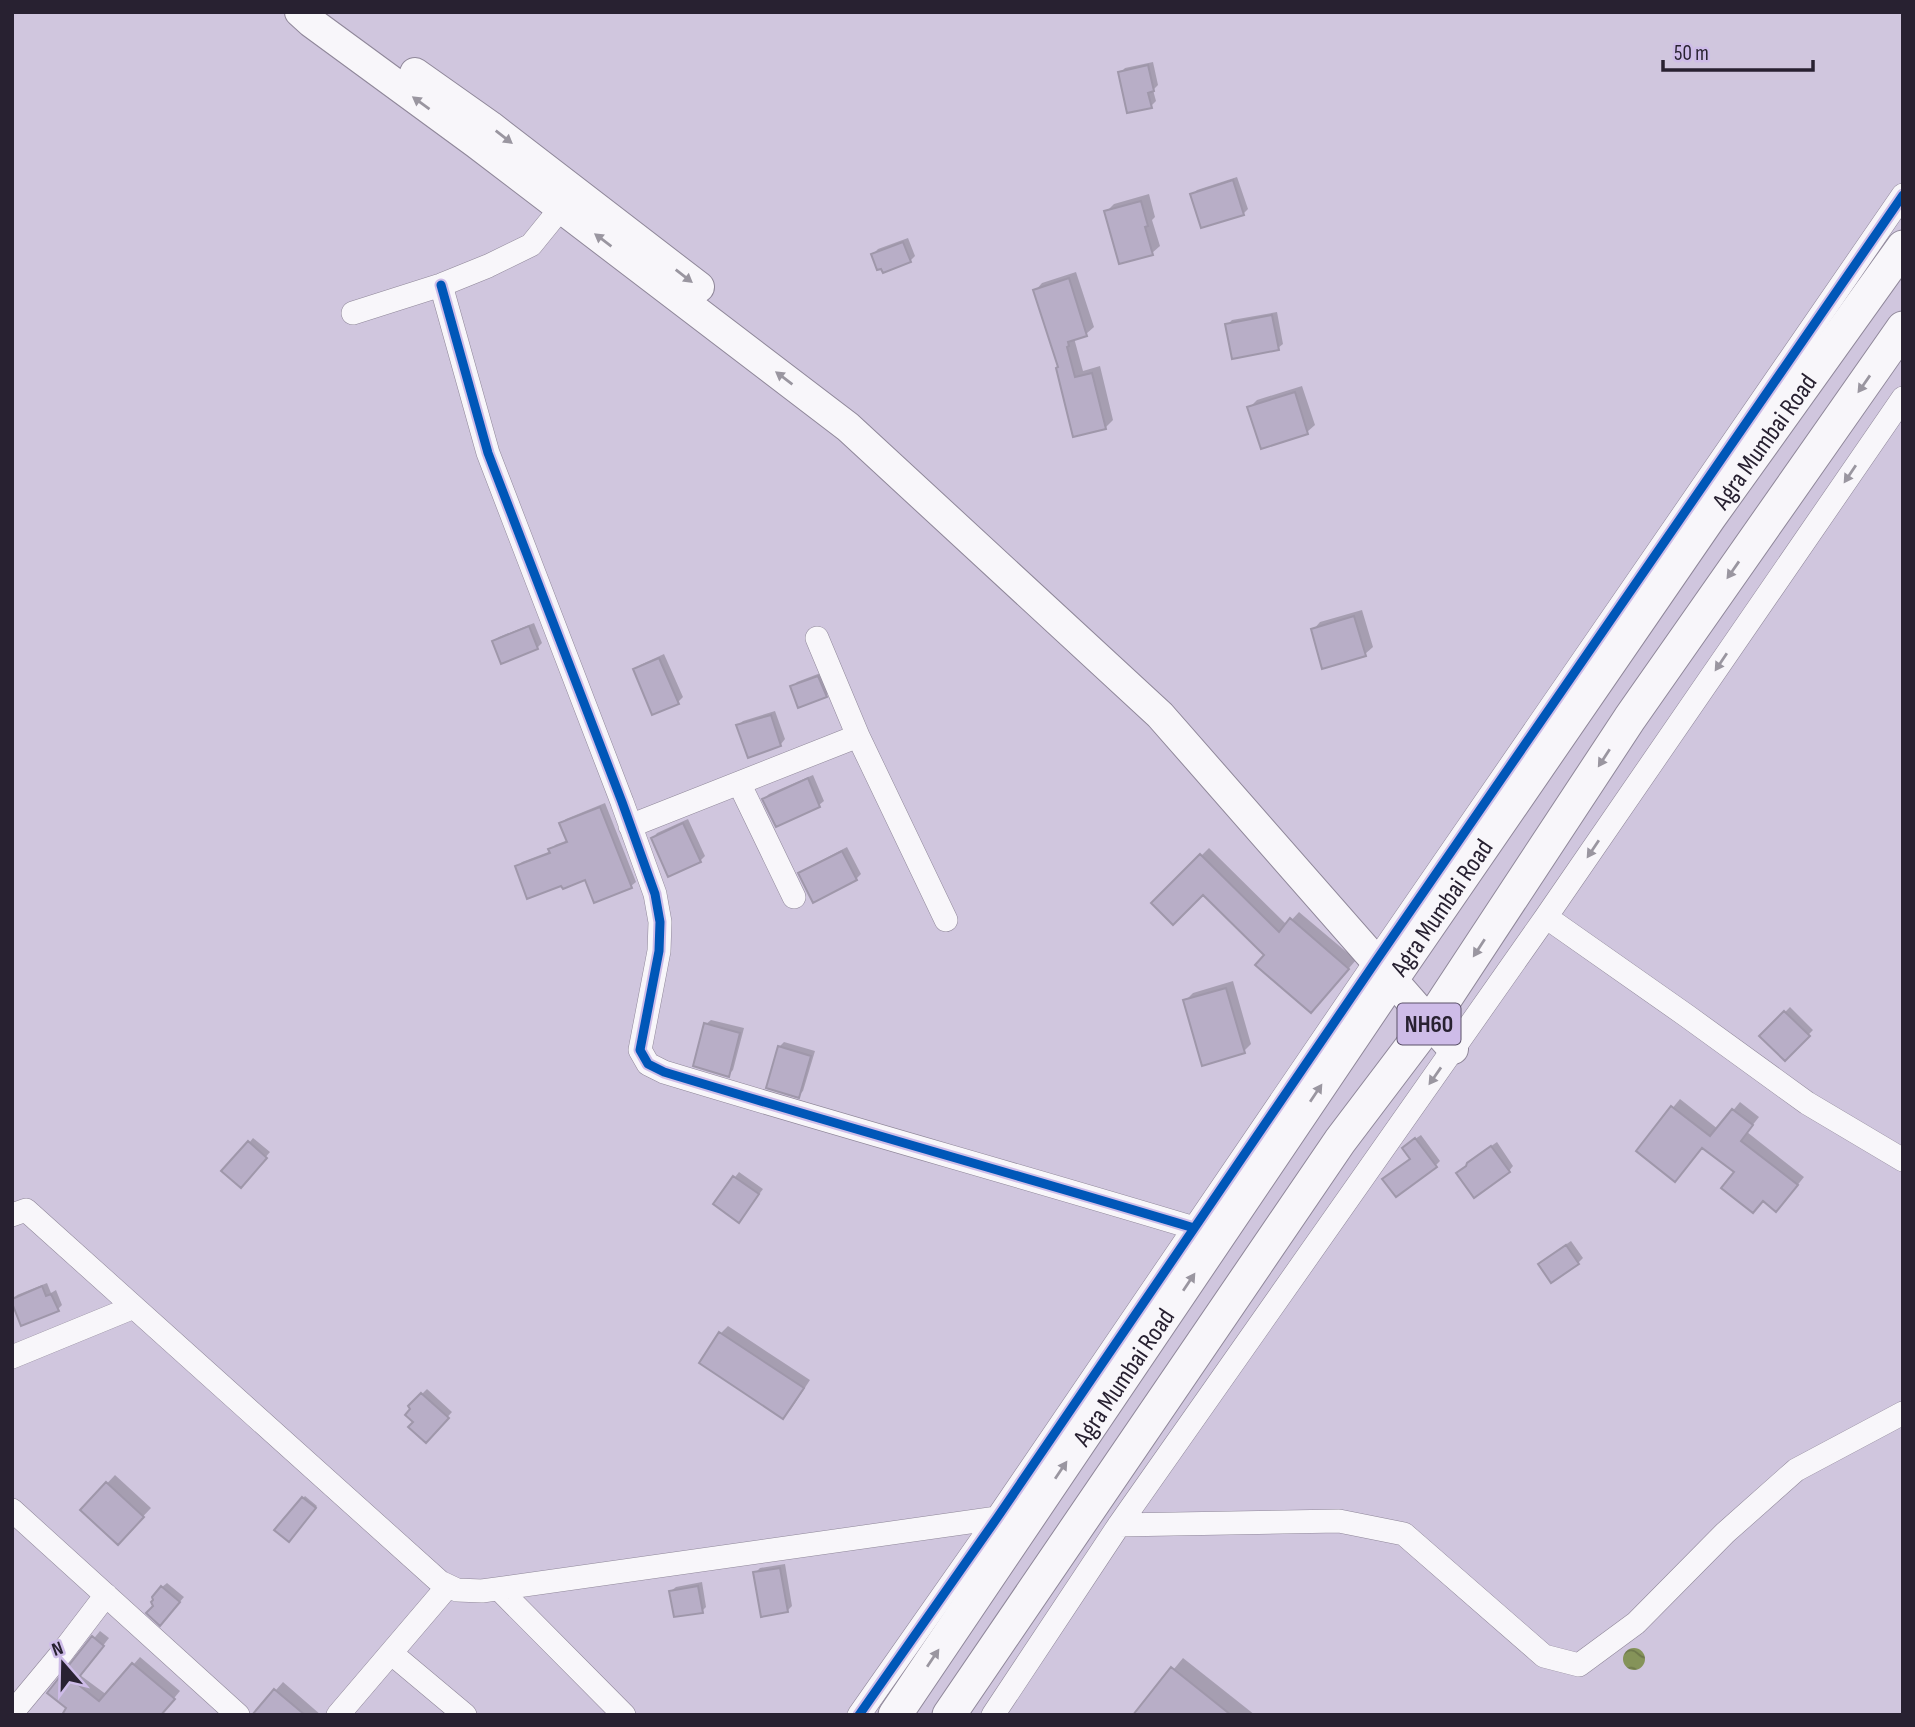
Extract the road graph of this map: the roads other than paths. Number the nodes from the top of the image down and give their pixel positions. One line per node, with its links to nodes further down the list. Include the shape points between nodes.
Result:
1 (300, 12): 4 (main road, one-way to 1)
2 (329, 12): 17 (main road, one-way to 17, via 490,126 865,416 1175,707)
3 (1903, 195): 17 (street)
4 (561, 208): 6 (street, via 531,245); 17 (main road, one-way to 4, via 1160,715 848,427)
5 (1903, 247): 17 (highway, Agra Mumbai Road / NH60)
6 (441, 285): 7 (street); 13 (street, via 488,453)
7 (354, 313)
8 (1903, 328): 18 (highway, Agra Mumbai Road / NH60, one-way to 18, via 1630,718)
9 (1903, 398): 15 (street, one-way to 15)
10 (817, 638): 11 (street)
11 (858, 736): 12 (street); 16 (street)
12 (739, 783): 13 (street); 14 (street)
13 (630, 826): 22 (street, via 655,894 660,922 640,1050 648,1064)
14 (794, 897)
15 (1546, 917): 19 (street); 20 (street, via 1807,1103)
16 (946, 920)
17 (1390, 962): 18 (main road); 22 (street); 39 (highway, Agra Mumbai Road / NH60, one-way to 17)
18 (1436, 1014): 19 (main road); 40 (highway, Agra Mumbai Road / NH60, via 1340,1141)
19 (1459, 1041): 28 (street, one-way to 28)
20 (1903, 1160)
21 (12, 1215): 23 (street, via 26,1210)
22 (1194, 1228): 27 (street)
23 (134, 1307): 24 (street); 29 (street)
24 (12, 1357)
25 (1903, 1413): 28 (street, via 1796,1471 1725,1532 1636,1623 1579,1665 1544,1657 1404,1534 1339,1521)
26 (12, 1510): 31 (street)
27 (997, 1518): 30 (street); 38 (street)
28 (1119, 1525): 41 (street)
29 (448, 1586): 30 (street); 32 (street)
30 (499, 1589): 37 (street)
31 (106, 1595): 33 (street); 34 (street)
32 (391, 1653): 35 (street); 36 (street)
33 (12, 1713)
34 (238, 1715)
35 (338, 1715)
36 (465, 1715)
37 (624, 1715)
38 (859, 1715)
39 (895, 1715)
40 (949, 1715)
41 (993, 1715)

